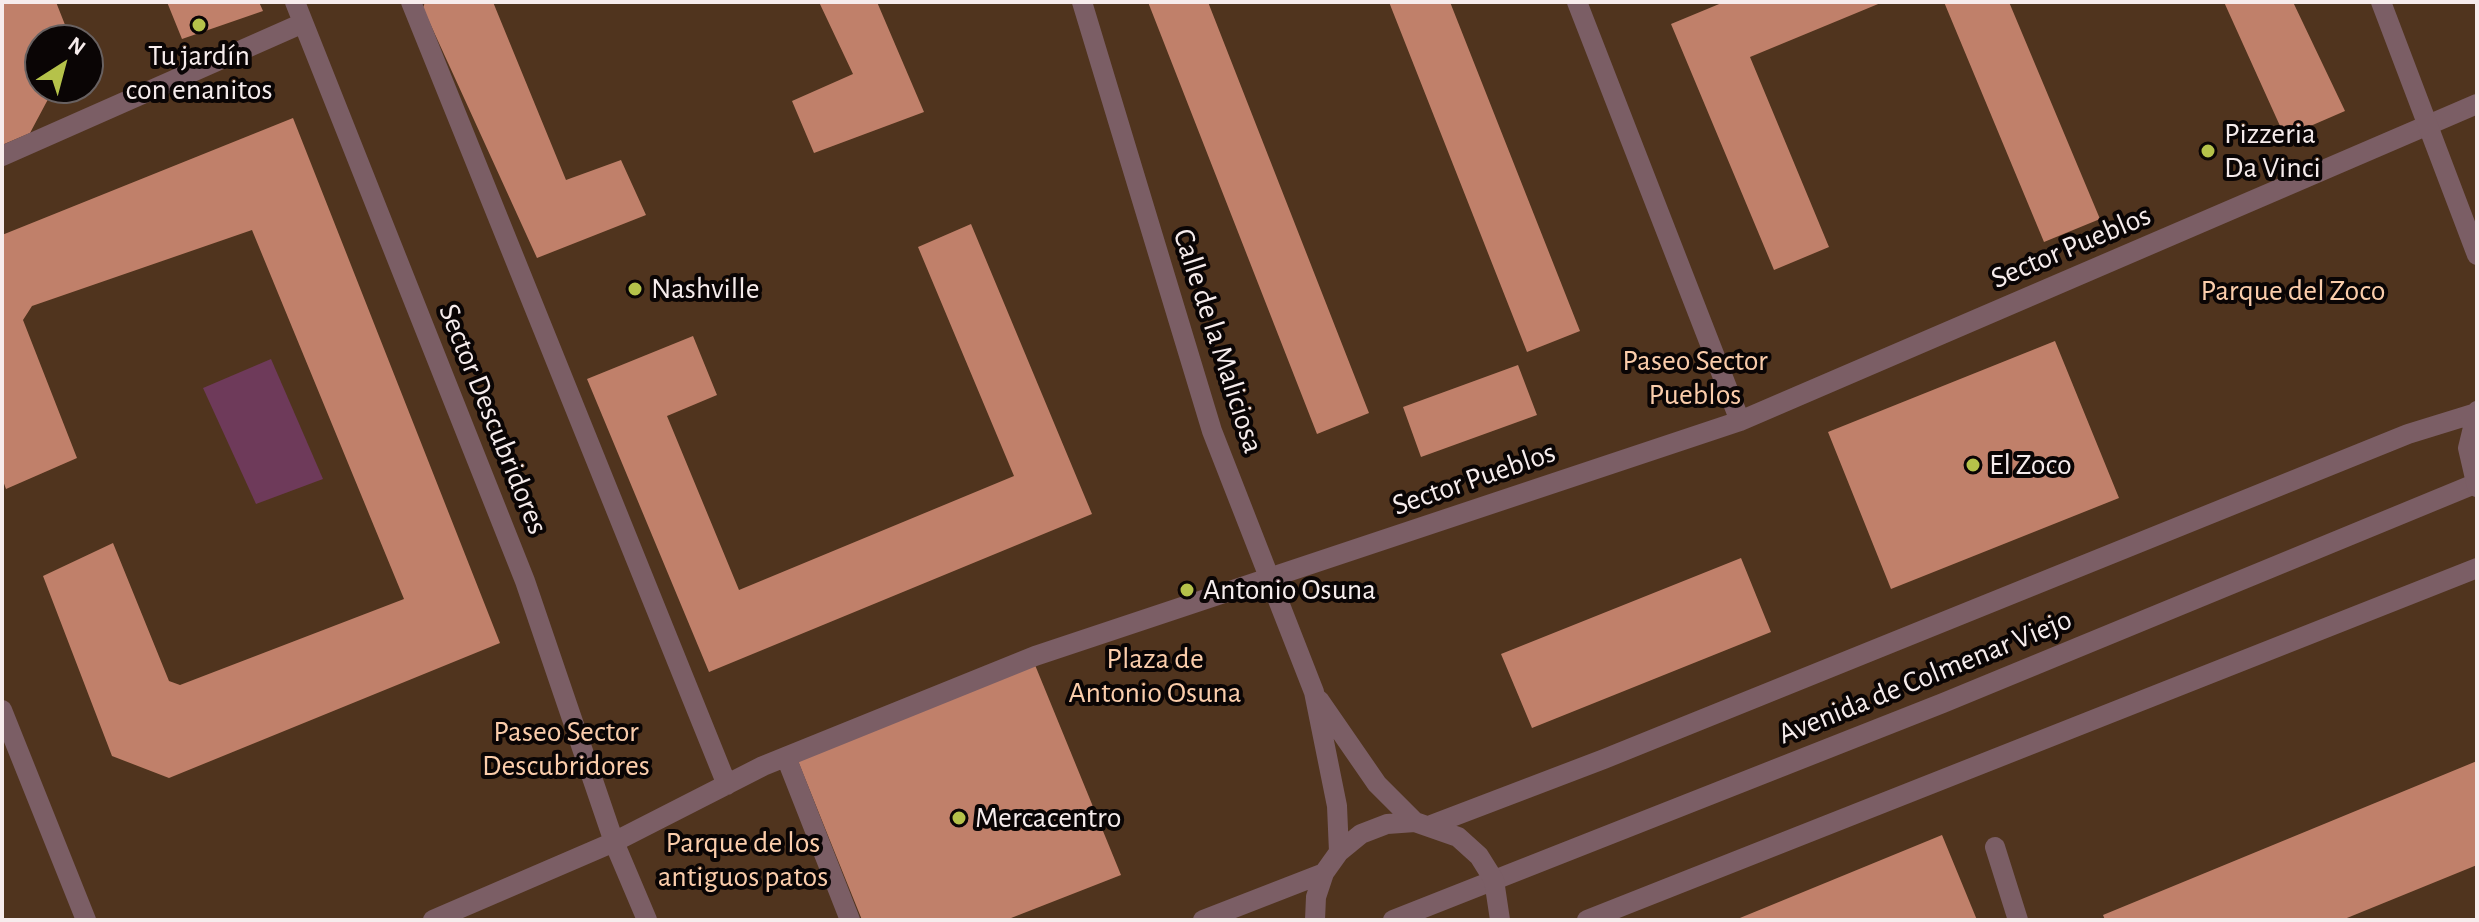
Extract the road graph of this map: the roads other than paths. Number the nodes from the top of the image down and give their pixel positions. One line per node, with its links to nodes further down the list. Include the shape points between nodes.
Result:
1 (295, 2): 6 (street, Sector Descubridores)
2 (411, 2): 19 (street)
3 (1082, 2): 15 (street, Calle de la Maliciosa, via 1212,431)
4 (1577, 2): 12 (street)
5 (2381, 2): 8 (street)
6 (303, 23): 9 (street); 21 (street, Sector Descubridores, via 525,581)
7 (2477, 104): 8 (street, Sector Pueblos)
8 (2426, 125): 10 (street); 12 (street, Sector Pueblos)
9 (2, 156)
10 (2476, 248)
11 (2476, 412): 13 (street, via 2468,448); 20 (street, Avenida de Colmenar Viejo, via 2408,434 1604,759)
12 (1740, 421): 15 (street, Sector Pueblos)
13 (2476, 485): 25 (street, Avenida de Colmenar Viejo)
14 (2477, 568): 34 (street)
15 (1272, 579): 16 (street, Calle de la Maliciosa); 18 (street, via 1035,656)
16 (1314, 692): 20 (street, Calle de la Maliciosa, via 1377,784); 23 (street, Calle de la Maliciosa, via 1337,806)
17 (2, 710): 26 (street)
18 (786, 757): 19 (street); 29 (street)
19 (727, 785): 21 (street)
20 (1423, 824): 23 (street, Avenida de Colmenar Viejo, via 1387,824 1361,834); 25 (street, Calle de la Maliciosa, via 1458,837)
21 (614, 842): 27 (street); 28 (street, Sector Descubridores)
22 (1995, 847): 35 (street)
23 (1339, 852): 24 (street)
24 (1324, 873): 30 (street); 31 (street)
25 (1494, 880): 32 (street, Avenida de Colmenar Viejo); 33 (street)
26 (86, 920)
27 (433, 920)
28 (647, 920)
29 (850, 920)
30 (1203, 920)
31 (1315, 920)
32 (1393, 920)
33 (1500, 920)
34 (1587, 920)
35 (2018, 920)

